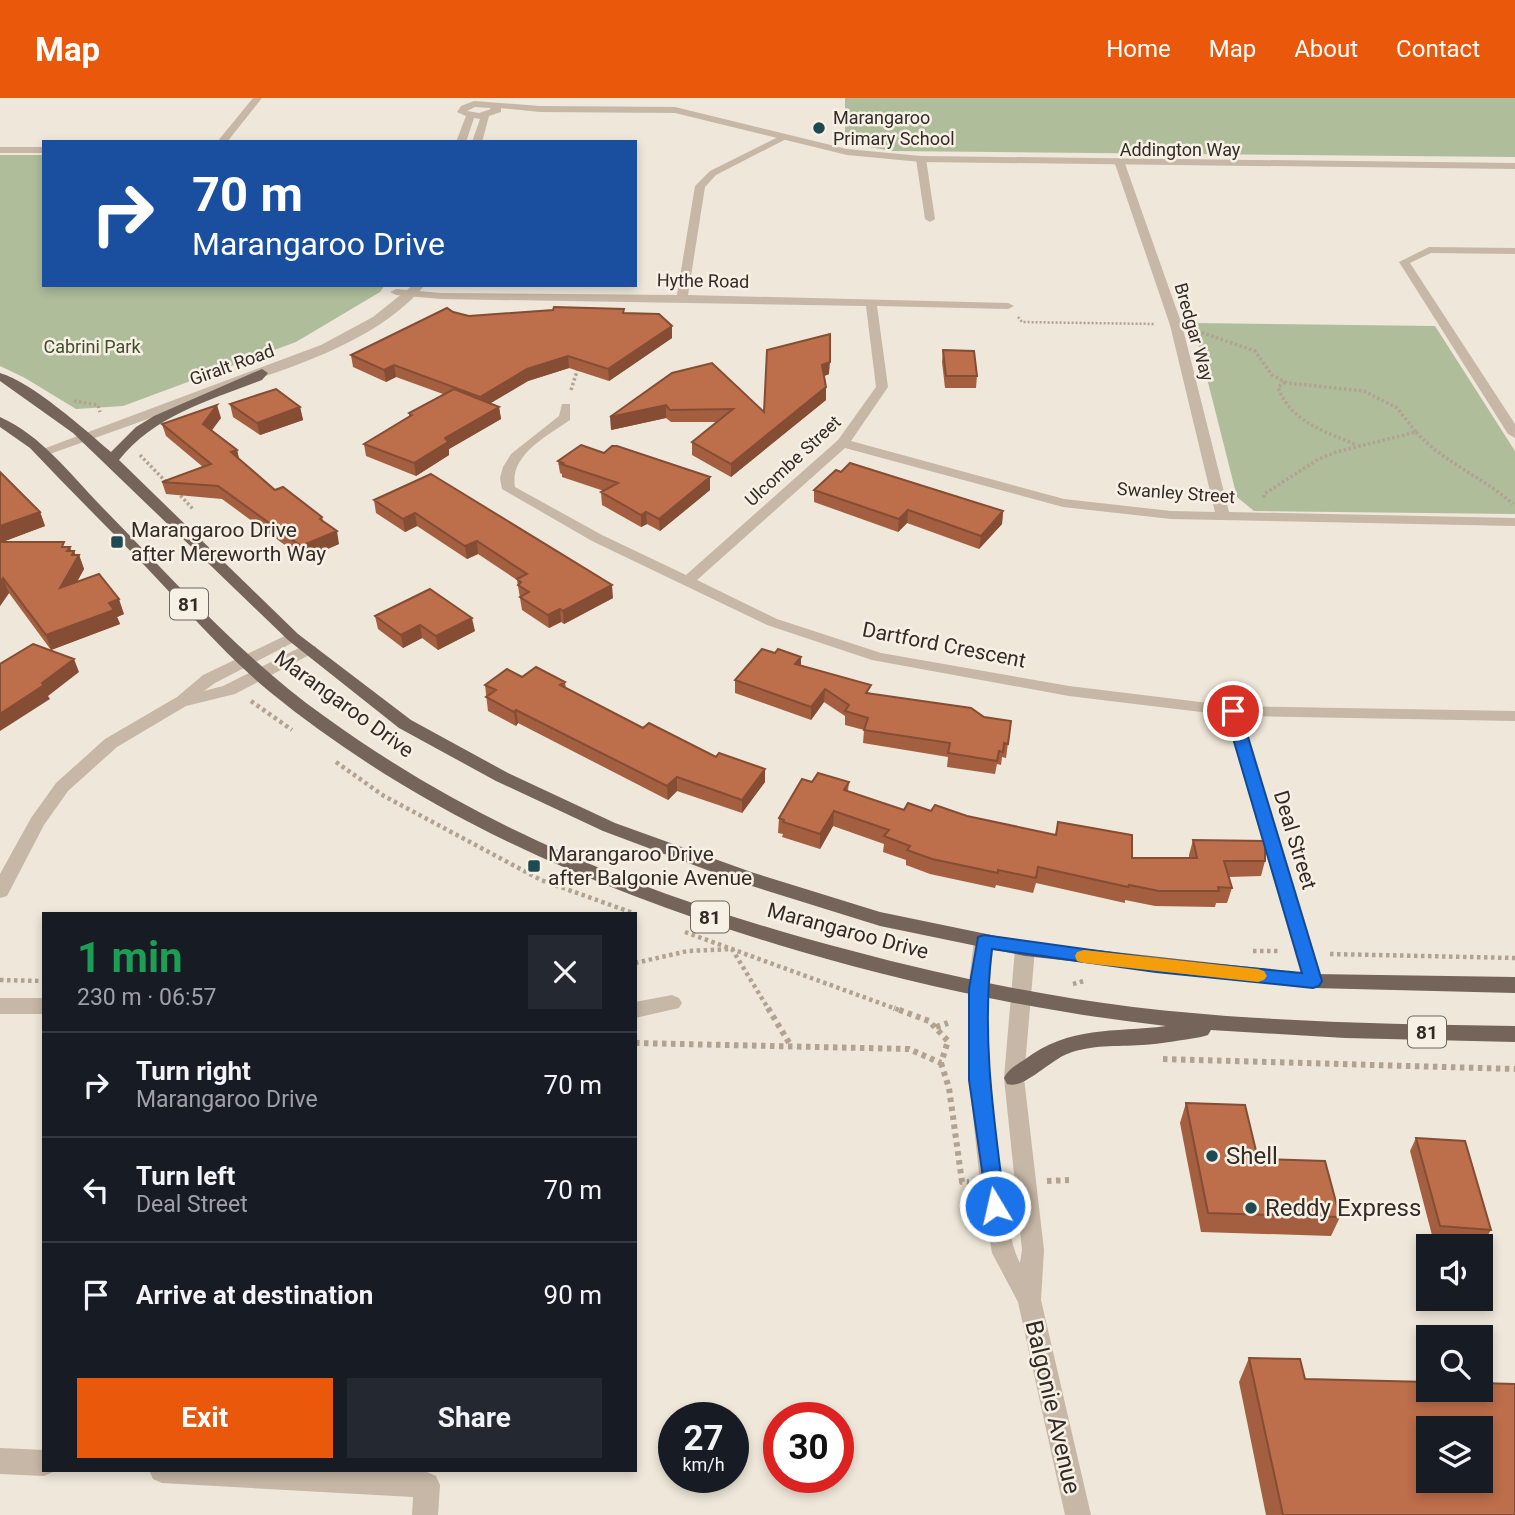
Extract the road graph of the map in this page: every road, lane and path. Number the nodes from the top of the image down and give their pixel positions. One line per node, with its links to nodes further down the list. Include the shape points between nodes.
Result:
1 (258, 98): 8 (street)
2 (474, 101): 3 (street, Addington Way); 6 (street, via 462,110)
3 (493, 103): 4 (street, Addington Way); 5 (street, via 498,110)
4 (540, 109): 5 (street, Addington Way); 7 (street, Addington Way, via 675,110)
5 (487, 115): 6 (street, Addington Way); 10 (street)
6 (470, 116): 9 (street)
7 (785, 137): 13 (street, Addington Way, via 866,159); 19 (street, via 713,173 700,186)
8 (224, 140)
9 (462, 140)
10 (478, 140)
11 (0, 150): 12 (street)
12 (42, 150)
13 (921, 161): 14 (street, Addington Way); 16 (street)
14 (1120, 163): 15 (street, Addington Way); 22 (street, Bredgar Way)
15 (1515, 168)
16 (930, 219)
17 (1515, 251): 35 (street, via 1429,250 1404,262)
18 (408, 289): 19 (street, Hythe Road, via 441,296); 25 (street, Giralt Road, via 393,309 331,345); 30 (street, Giralt Road, via 288,354)
19 (682, 298): 20 (street, Hythe Road)
20 (870, 303): 21 (street, Hythe Road); 36 (street, Ulcombe Street, via 882,387)
21 (1008, 306): 22 (path, via 1022,321)
22 (1176, 325): 42 (street, Bredgar Way)
23 (1194, 329): 27 (path, via 1255,351 1272,375)
24 (581, 358): 29 (path)
25 (262, 373): 32 (main road); 34 (street, Giralt Road)
26 (0, 377): 34 (main road, Marangaroo Drive / 81)
27 (1285, 382): 33 (path, via 1364,391 1397,408); 37 (path, via 1278,387 1288,409)
28 (62, 397): 30 (path, via 98,405 97,410)
29 (566, 407): 45 (street, Dartford Crescent, via 565,417 509,463 505,479 509,489)
30 (109, 419): 34 (street, Giralt Road)
31 (0, 421): 38 (main road, Marangaroo Drive / 81)
32 (138, 432): 39 (main road, via 123,443); 41 (path, via 150,433 138,445 142,458)
33 (1416, 432): 37 (path); 40 (path, via 1436,455 1498,489)
34 (82, 433): 38 (street, Giralt Road); 39 (main road, Marangaroo Drive / 81)
35 (1515, 434)
36 (843, 443): 42 (street, Swanley Street, via 1063,503); 45 (street, Ulcombe Street)
37 (1357, 446): 43 (path, via 1325,456 1264,494)
38 (38, 448): 48 (main road, Marangaroo Drive / 81)
39 (112, 460): 46 (main road, Marangaroo Drive / 81)
40 (1515, 506)
41 (197, 512)
42 (1223, 516): 43 (street, Swanley Street)
43 (1268, 517): 44 (street, Swanley Street)
44 (1515, 522)
45 (688, 581): 51 (street, Dartford Crescent, via 772,622 878,657 1069,691)
46 (293, 637): 47 (main road, Marangaroo Drive / 81); 48 (street)
47 (309, 649): 49 (street); 55 (main road, Marangaroo Drive / 81, via 405,724 502,777 609,827 745,877 880,919)
48 (245, 662): 49 (main road, Marangaroo Drive / 81); 50 (street, via 209,679)
49 (260, 675): 50 (street, via 229,690); 66 (main road, Marangaroo Drive / 81, via 387,768 474,820 584,870 748,930)
50 (183, 701): 53 (street, via 111,743 62,787 37,822)
51 (1233, 711): 52 (street, Dartford Crescent); 59 (street, Deal Street)
52 (1515, 716)
53 (0, 891)
54 (684, 932): 56 (path)
55 (984, 941): 57 (main road, Marangaroo Drive / 81); 66 (street, Balgonie Avenue)
56 (732, 949): 61 (path, via 688,951); 74 (path); 77 (path)
57 (1026, 949): 64 (main road, Marangaroo Drive / 81); 67 (street, Balgonie Avenue)
58 (1244, 950): 59 (path)
59 (1305, 953): 60 (path); 64 (street, Deal Street)
60 (1515, 958)
61 (637, 963)
62 (0, 980): 63 (path)
63 (42, 981)
64 (1313, 981): 65 (main road, Marangaroo Drive / 81)
65 (1515, 985)
66 (978, 989): 67 (main road, Marangaroo Drive / 81); 83 (street, Balgonie Avenue, via 979,1080 991,1182 1003,1253)
67 (1020, 997): 73 (main road, Marangaroo Drive / 81); 81 (street, Balgonie Avenue)
68 (672, 1003): 71 (street)
69 (0, 1006): 70 (street)
70 (42, 1006)
71 (637, 1010)
72 (948, 1023): 74 (path)
73 (1232, 1024): 75 (main road, Marangaroo Drive / 81); 81 (main road, via 1144,1037 1096,1038 1042,1057)
74 (935, 1027): 79 (path, via 948,1041)
75 (1515, 1034)
76 (637, 1043): 77 (path)
77 (791, 1047): 79 (path, via 909,1049)
78 (1155, 1059): 80 (path)
79 (941, 1063): 82 (path, via 949,1088)
80 (1515, 1069)
81 (1014, 1079): 83 (street, Balgonie Avenue, via 1033,1250)
82 (962, 1182)
83 (1029, 1300): 88 (street, Balgonie Avenue)
84 (0, 1461): 85 (street)
85 (42, 1463)
86 (197, 1472): 87 (street, via 428,1485)
87 (425, 1515)
88 (1078, 1515)

